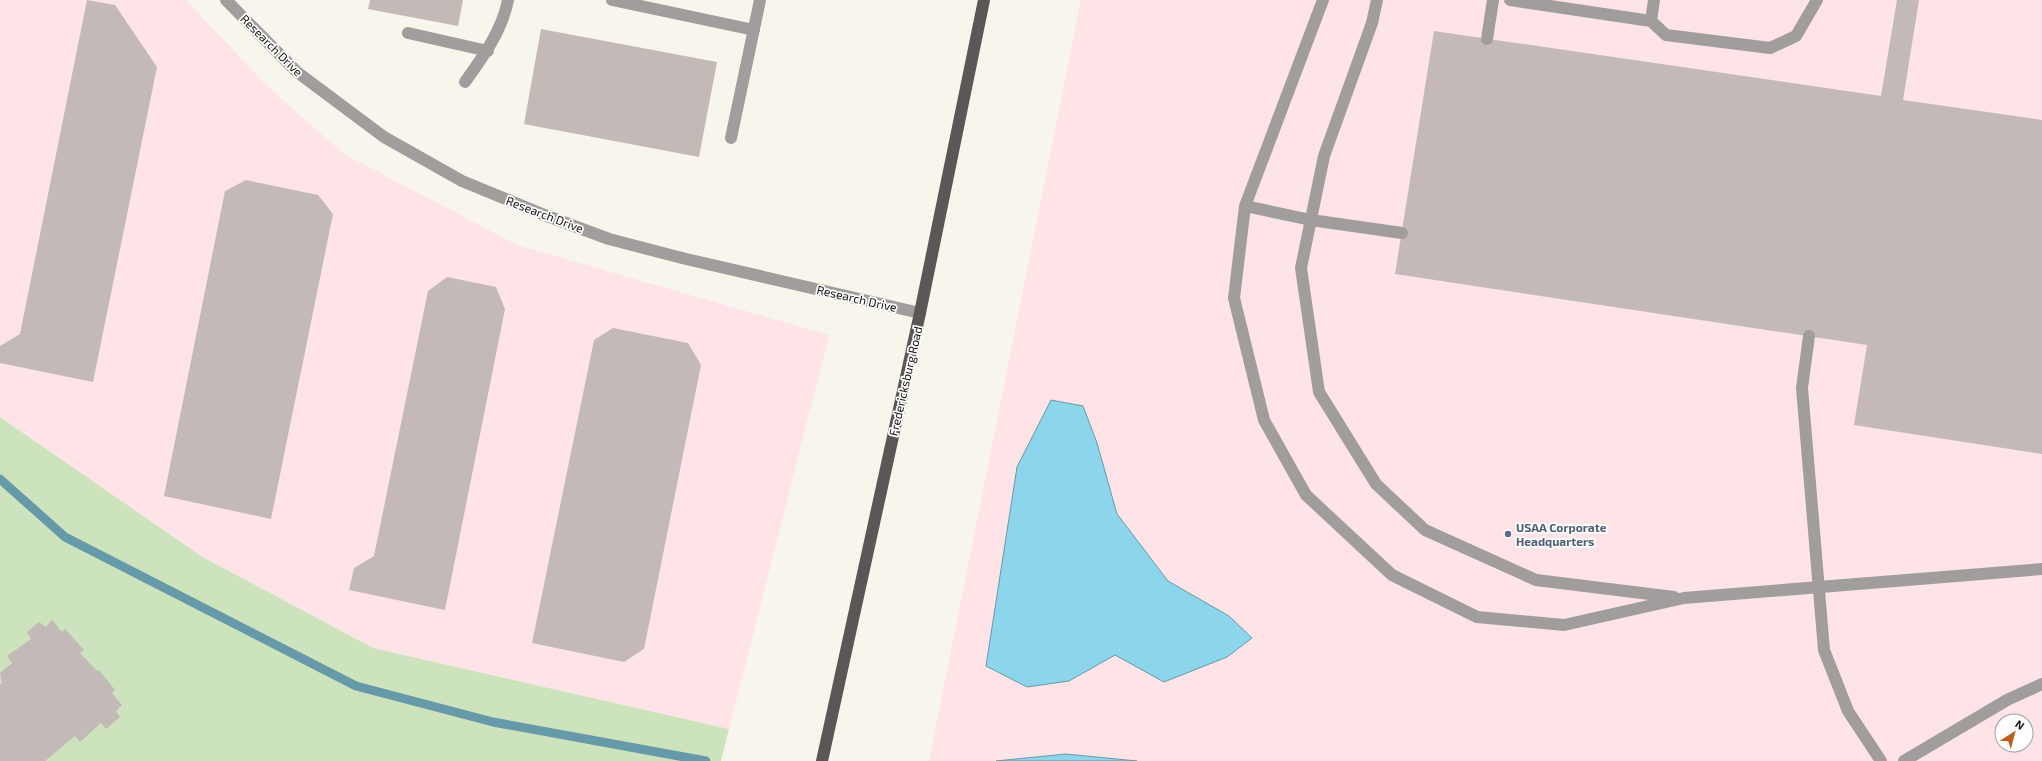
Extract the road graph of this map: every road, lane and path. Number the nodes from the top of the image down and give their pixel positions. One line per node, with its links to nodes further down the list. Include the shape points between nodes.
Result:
1 (226, 0): 22 (street, Research Drive, via 297,72 384,137 462,181 610,239)
2 (508, 0): 16 (street)
3 (612, 0): 13 (street)
4 (760, 0): 13 (street)
5 (984, 0): 22 (main road, Fredericksburg Road)
6 (1323, 0): 19 (street)
7 (1377, 0): 20 (street, via 1372,23 1324,156)
8 (1493, 0): 15 (street)
9 (1510, 0): 12 (street)
10 (1654, 0): 12 (street)
11 (1817, 0): 12 (street, via 1796,36 1770,48 1666,35)
12 (1651, 21)
13 (754, 30): 18 (street)
14 (408, 32): 16 (street)
15 (1487, 39)
16 (488, 51): 17 (street)
17 (465, 82)
18 (731, 138)
19 (1246, 206): 20 (street); 26 (street, via 1234,298 1264,420 1306,494 1392,575 1476,617 1564,625)
20 (1311, 220): 21 (street); 26 (street, via 1301,268 1319,392 1376,484 1425,530 1536,580)
21 (1402, 233)
22 (920, 313): 28 (main road, Fredericksburg Road)
23 (1808, 336): 25 (street, via 1802,388)
24 (2042, 570): 25 (street)
25 (1819, 587): 26 (street); 29 (street, via 1824,650 1848,711)
26 (1684, 598)
27 (2042, 684): 30 (street, via 2007,700)
28 (822, 761)
29 (1881, 761)
30 (1904, 761)

